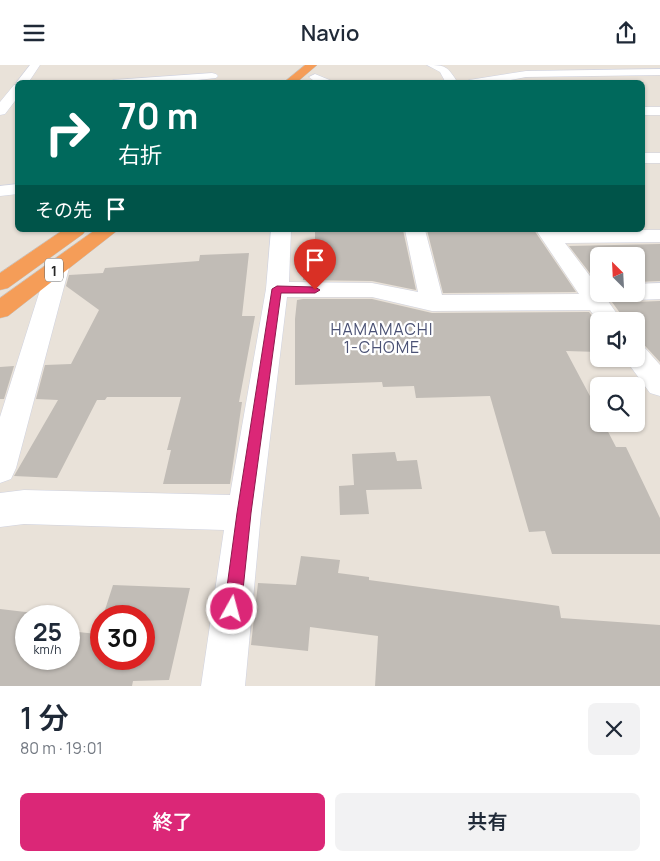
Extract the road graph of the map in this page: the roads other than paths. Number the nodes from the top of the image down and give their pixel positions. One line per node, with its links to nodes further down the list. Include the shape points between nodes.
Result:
1 (35, 65): 7 (street)
2 (198, 65): 6 (street)
3 (432, 65): 11 (street, via 444,70)
4 (310, 71): 9 (highway); 10 (street)
5 (660, 72): 12 (street, via 526,74)
6 (215, 79): 8 (street)
7 (23, 80)
8 (114, 80)
9 (294, 80)
10 (324, 80)
11 (450, 80)
12 (488, 80)
13 (15, 88): 14 (street)
14 (0, 91)
15 (15, 91): 16 (street)
16 (0, 111)
17 (645, 111): 18 (street)
18 (660, 111)
19 (645, 158): 20 (street)
20 (660, 158)
21 (15, 189): 22 (street)
22 (0, 191)
23 (71, 232): 30 (highway, 1)
24 (105, 232): 29 (highway, 1)
25 (281, 232): 31 (street)
26 (415, 232): 36 (street)
27 (548, 233): 28 (street); 32 (street)
28 (660, 236)
29 (58, 267): 37 (highway, 1); 38 (street)
30 (0, 283)
31 (277, 289): 36 (street, via 372,290); 40 (street)
32 (590, 291)
33 (645, 291): 34 (street)
34 (660, 291)
35 (590, 296): 36 (street)
36 (432, 303)
37 (0, 310)
38 (0, 468)
39 (0, 511): 40 (street, via 24,507)
40 (244, 513): 41 (street)
41 (223, 686)

